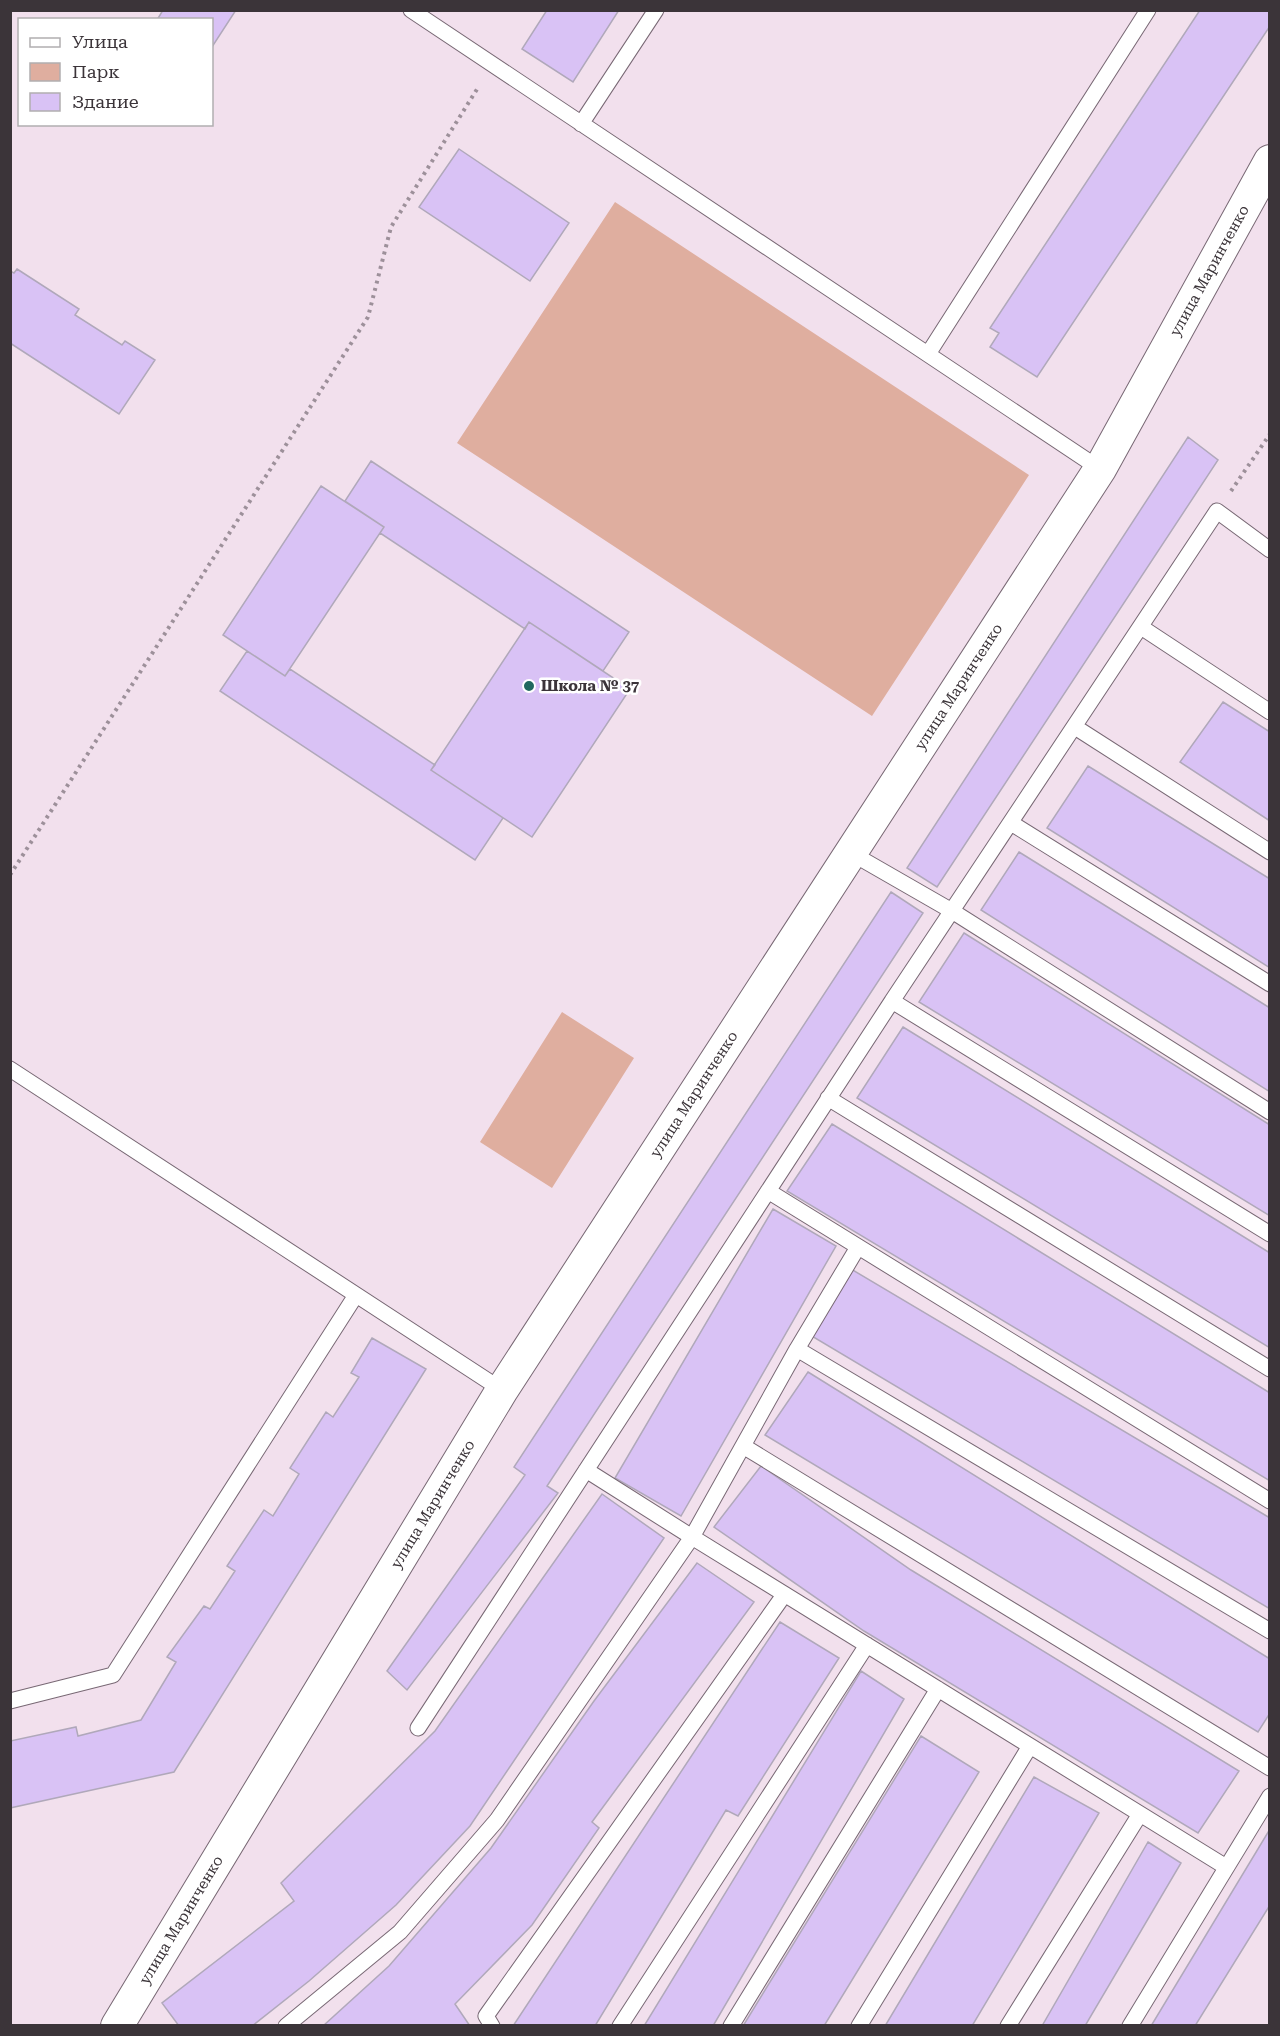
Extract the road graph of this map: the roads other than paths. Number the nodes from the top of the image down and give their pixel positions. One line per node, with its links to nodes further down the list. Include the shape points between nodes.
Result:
1 (411, 10): 4 (lane)
2 (656, 10): 4 (lane)
3 (1148, 10): 6 (lane)
4 (581, 124): 6 (lane)
5 (1269, 161): 7 (street, улица Маринченко)
6 (928, 354): 7 (lane)
7 (1100, 469): 14 (street, улица Маринченко)
8 (1269, 550): 9 (lane, via 1217,512)
9 (1141, 627): 10 (lane); 11 (lane)
10 (1269, 712)
11 (1075, 727): 12 (lane); 13 (lane)
12 (1011, 823): 15 (lane); 16 (lane)
13 (1269, 852)
14 (851, 853): 15 (lane); 27 (street, улица Маринченко)
15 (952, 911): 17 (lane); 20 (lane)
16 (1269, 984)
17 (892, 1001): 19 (lane); 22 (lane)
18 (10, 1069): 24 (lane)
19 (828, 1098): 21 (lane); 26 (lane)
20 (1269, 1112)
21 (768, 1191): 23 (lane); 29 (lane)
22 (1269, 1234)
23 (858, 1246): 25 (lane); 30 (lane)
24 (356, 1295): 27 (lane); 36 (lane, via 113,1675)
25 (797, 1349): 28 (lane); 33 (lane)
26 (1269, 1369)
27 (502, 1390): 43 (street, улица Маринченко)
28 (743, 1446): 31 (lane); 39 (lane)
29 (586, 1470): 31 (lane); 37 (lane)
30 (1269, 1501)
31 (692, 1537): 32 (lane); 44 (lane, via 497,1820 399,1932)
32 (784, 1594): 34 (lane); 45 (lane, via 486,2016)
33 (1269, 1631)
34 (867, 1646): 35 (lane); 46 (lane)
35 (938, 1689): 38 (lane); 47 (lane)
36 (10, 1701)
37 (418, 1728)
38 (1030, 1746): 41 (lane); 48 (lane)
39 (1269, 1768)
40 (1269, 1796): 42 (lane)
41 (1140, 1814): 42 (lane); 49 (lane)
42 (1226, 1867): 50 (lane)
43 (117, 2025)
44 (286, 2025)
45 (492, 2025)
46 (620, 2025)
47 (731, 2025)
48 (859, 2025)
49 (1008, 2025)
50 (1130, 2025)

